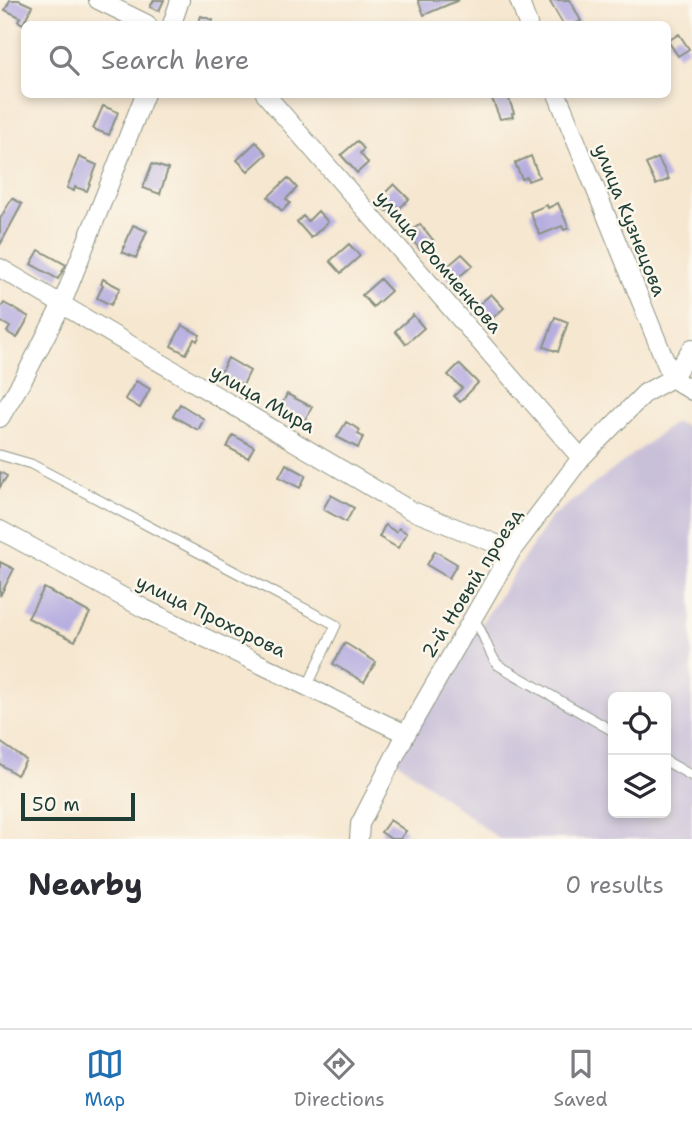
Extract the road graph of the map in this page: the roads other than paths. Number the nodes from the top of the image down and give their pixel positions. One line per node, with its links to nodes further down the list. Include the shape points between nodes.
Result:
1 (98, 0): 4 (street)
2 (180, 0): 5 (street)
3 (519, 0): 6 (street)
4 (141, 21)
5 (173, 21)
6 (527, 21)
7 (143, 98): 11 (street)
8 (268, 98): 17 (street, улица Фомченкова)
9 (559, 98): 13 (street, улица Кузнецова)
10 (0, 268): 11 (street, улица Мира)
11 (61, 306): 15 (street); 19 (street, улица Мира, via 410,510)
12 (692, 348): 13 (street, 2-й Новый проезд)
13 (672, 378): 14 (street); 17 (street, 2-й Новый проезд, via 645,393)
14 (692, 391)
15 (0, 418)
16 (0, 455): 21 (lane, via 31,464 336,625)
17 (582, 458): 19 (street, 2-й Новый проезд)
18 (0, 530): 21 (street, улица Прохорова, via 145,609)
19 (512, 550): 20 (street, 2-й Новый проезд)
20 (473, 618): 22 (lane, via 498,664); 23 (street, 2-й Новый проезд)
21 (307, 687): 23 (street, улица Прохорова)
22 (608, 728)
23 (406, 734): 26 (street, 2-й Новый проезд, via 360,824)
24 (671, 764): 25 (lane)
25 (692, 776)
26 (359, 839)

